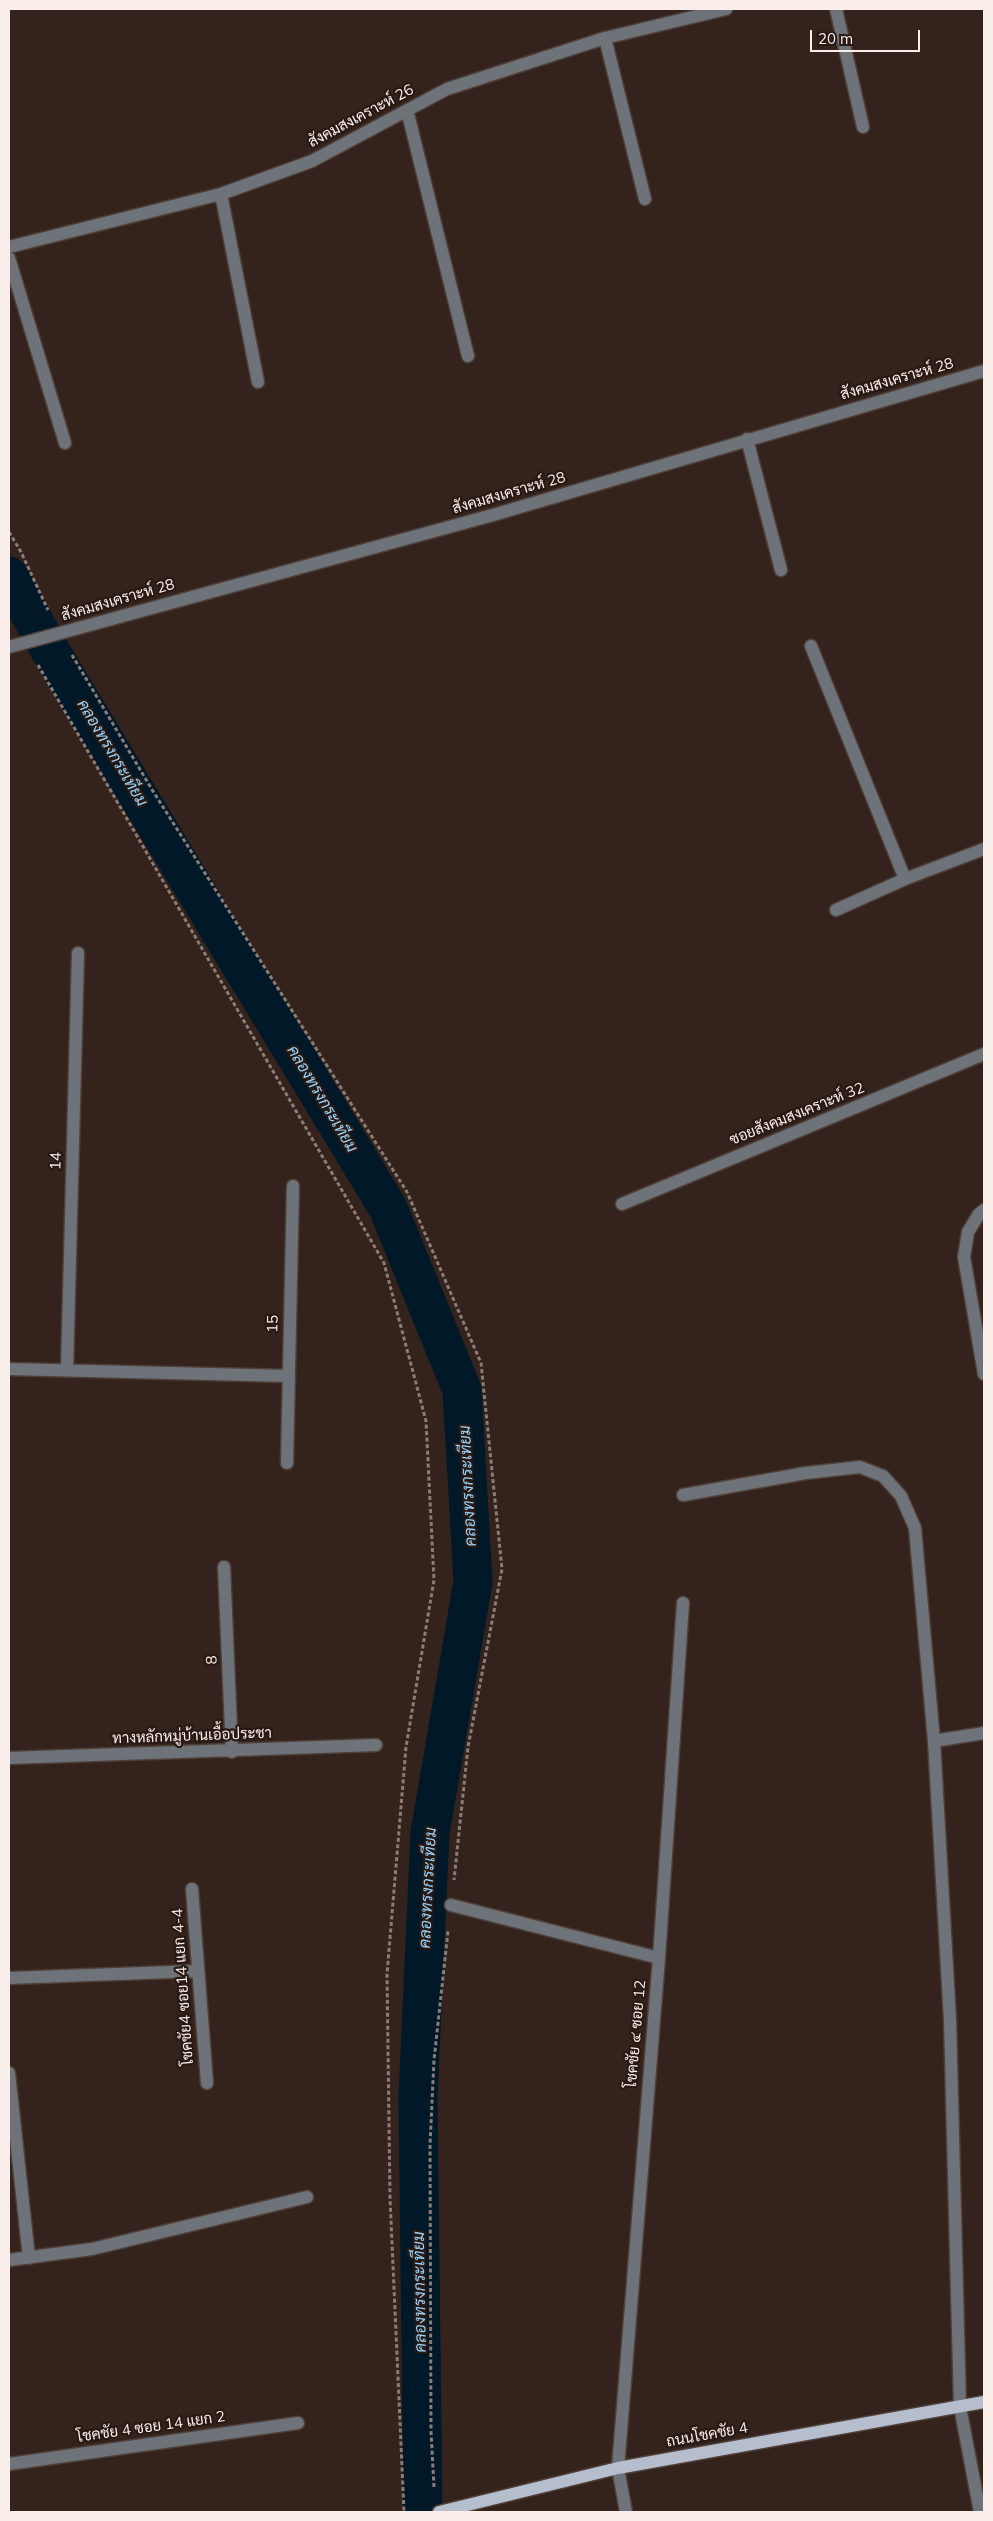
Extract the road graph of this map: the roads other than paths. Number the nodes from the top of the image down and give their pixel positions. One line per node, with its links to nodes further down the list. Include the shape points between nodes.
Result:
1 (726, 9): 3 (street, สังคมสงเคราะห์ 26)
2 (836, 9): 5 (street)
3 (605, 38): 4 (street, สังคมสงเคราะห์ 26, via 479,77); 7 (street)
4 (407, 110): 6 (street, สังคมสงเคราะห์ 26, via 312,161); 10 (street)
5 (862, 126)
6 (221, 194): 8 (street, สังคมสงเคราะห์ 26); 12 (street)
7 (645, 199)
8 (9, 247)
9 (9, 258): 14 (street)
10 (468, 356)
11 (984, 371): 13 (street, สังคมสงเคราะห์ 28)
12 (258, 382)
13 (747, 439): 15 (street); 17 (street, สังคมสงเคราะห์ 28, via 493,515)
14 (65, 443)
15 (781, 570)
16 (811, 646): 19 (street)
17 (9, 647)
18 (984, 849): 19 (street)
19 (905, 879): 20 (street)
20 (836, 910)
21 (78, 953): 27 (street, 14)
22 (984, 1054): 24 (street, ซอยสังคมสงเคราะห์ 32)
23 (293, 1186): 29 (street, 15)
24 (622, 1204)
25 (984, 1210): 28 (street, via 968,1232 964,1257)
26 (9, 1369): 27 (street)
27 (67, 1370): 29 (street)
28 (984, 1374)
29 (288, 1376): 30 (street, 15)
30 (287, 1463)
31 (683, 1495): 35 (street, via 806,1473 860,1467 883,1476 901,1496 915,1528)
32 (224, 1568): 37 (street, 8)
33 (683, 1603): 41 (street, โชคชัย ๔ ซอย 12)
34 (984, 1733): 35 (street)
35 (934, 1741): 50 (street, via 950,2020)
36 (376, 1745): 37 (street, ทางหลักหมู่บ้านเอื้อประชา)
37 (232, 1752): 38 (street, ทางหลักหมู่บ้านเอื้อประชา)
38 (9, 1758)
39 (192, 1889): 42 (street, โชคชัย4 ซอย14 แยก 4-4)
40 (451, 1905): 41 (street)
41 (659, 1958): 53 (street, โชคชัย ๔ ซอย 12)
42 (198, 1971): 43 (street); 45 (street, โชคชัย4 ซอย14 แยก 4-4)
43 (9, 1978)
44 (9, 2073): 47 (street)
45 (207, 2084)
46 (307, 2197): 47 (street, via 92,2249)
47 (30, 2258): 48 (street)
48 (9, 2260)
49 (984, 2402): 50 (main road, ถนนโชคชัย 4)
50 (960, 2407): 53 (main road, ถนนโชคชัย 4); 56 (street)
51 (298, 2423): 52 (street, โชคชัย 4 ซอย 14 แยก 2)
52 (9, 2464)
53 (618, 2468): 54 (main road, ถนนโชคชัย 4); 55 (street, โชคชัย ๔ ซอย 12)
54 (439, 2512)
55 (626, 2512)
56 (980, 2512)

